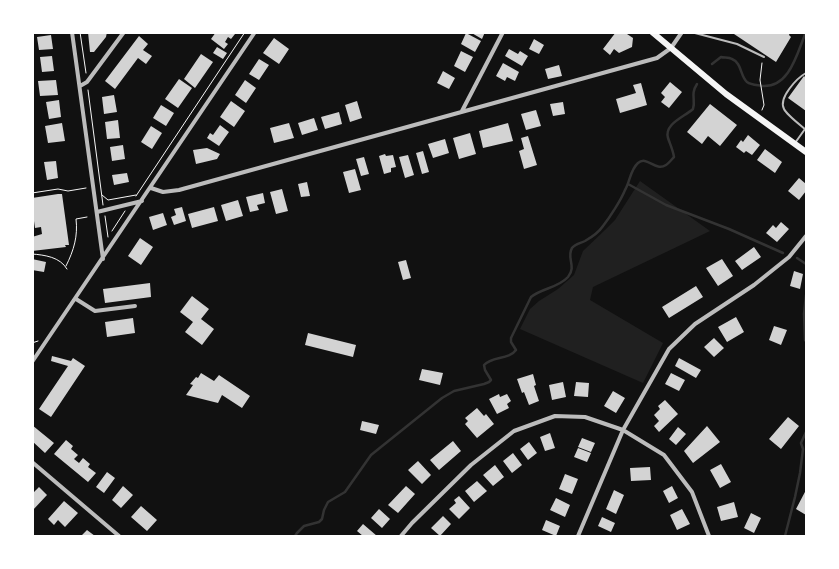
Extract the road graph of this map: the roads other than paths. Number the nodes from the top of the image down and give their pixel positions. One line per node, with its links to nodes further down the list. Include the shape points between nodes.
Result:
1 (72, 32): 11 (street)
2 (124, 32): 11 (street, via 87,82)
3 (255, 32): 16 (street)
4 (503, 32): 12 (street)
5 (652, 32): 8 (main road)
6 (682, 32): 8 (street)
7 (691, 32): 9 (lane, via 737,44)
8 (671, 48): 12 (street, via 657,58); 14 (main road, via 726,94)
9 (764, 57)
10 (806, 73): 13 (lane, via 782,101 783,108)
11 (80, 86): 18 (street)
12 (462, 111): 16 (street, via 179,190 163,192)
13 (806, 129): 14 (lane)
14 (794, 142): 15 (main road)
15 (806, 152)
16 (150, 188): 17 (street)
17 (142, 201): 18 (street); 20 (street)
18 (96, 212): 20 (street)
19 (806, 236): 24 (street, via 789,257 695,324 669,349)
20 (103, 259): 21 (street)
21 (76, 299): 22 (street, via 95,311); 23 (street)
22 (135, 306)
23 (32, 362)
24 (623, 430): 27 (street, via 585,418 555,416 514,431 471,465); 28 (street); 29 (street, via 664,455 692,492)
25 (32, 462): 26 (street)
26 (118, 536)
27 (401, 536)
28 (578, 536)
29 (709, 536)

